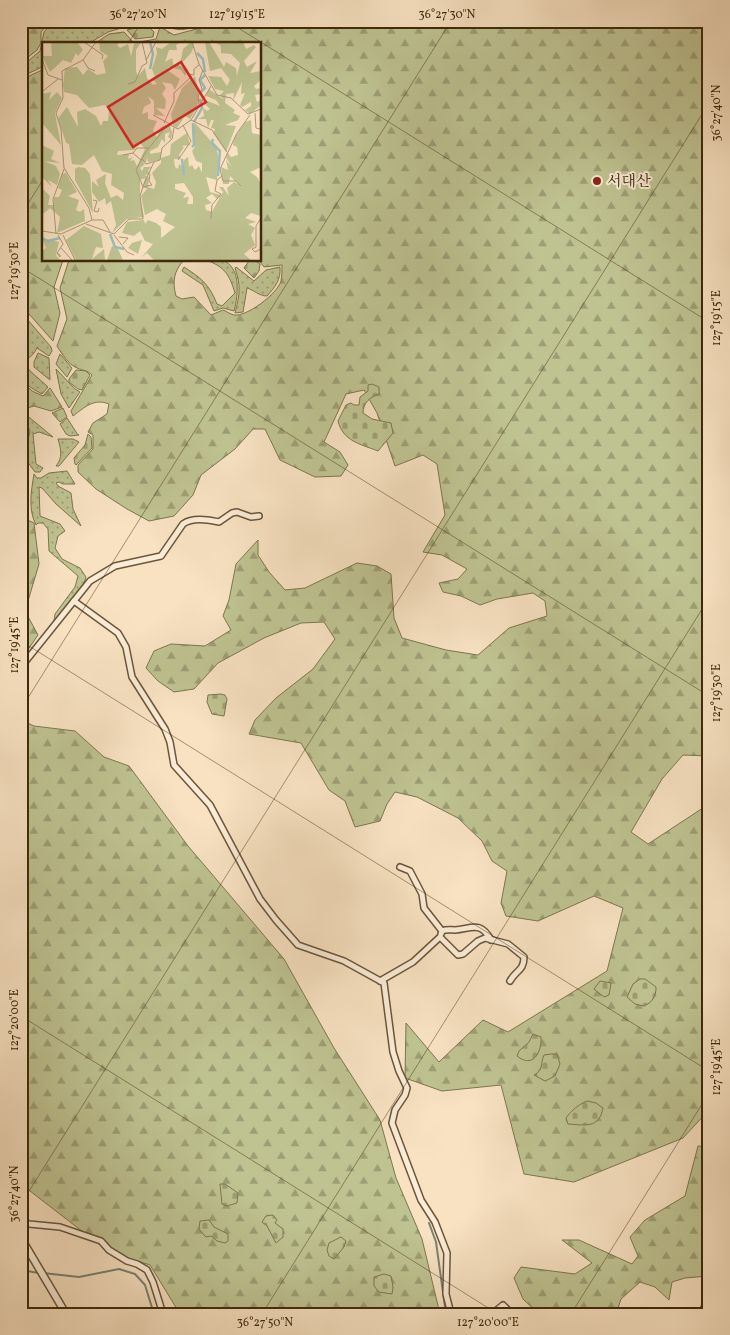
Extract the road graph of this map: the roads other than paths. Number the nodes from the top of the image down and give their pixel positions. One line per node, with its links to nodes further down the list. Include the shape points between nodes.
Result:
1 (259, 516): 2 (street, via 237,512 219,522 204,519 187,521 161,556 115,566 90,581)
2 (74, 601): 3 (street); 8 (street, via 123,640 132,677 165,729 174,765 210,805 260,899 276,920 298,945 344,960)
3 (21, 667)
4 (400, 867): 5 (street, via 410,871 422,894 424,908)
5 (441, 934): 6 (street, via 446,929 477,927); 6 (street, via 458,955 478,941); 8 (street, via 413,962)
6 (491, 940): 7 (street, via 508,944 524,957 524,965)
7 (510, 980)
8 (380, 981): 13 (street, via 384,983 394,1052 407,1088 392,1123 421,1200 436,1222 445,1246 446,1294)
9 (21, 1220): 12 (street, via 29,1224 60,1227 101,1241 109,1250 147,1270)
10 (21, 1238): 11 (street)
11 (66, 1314)
12 (163, 1314)
13 (450, 1314)
14 (492, 1314): 15 (street, via 503,1305)
15 (512, 1314)

